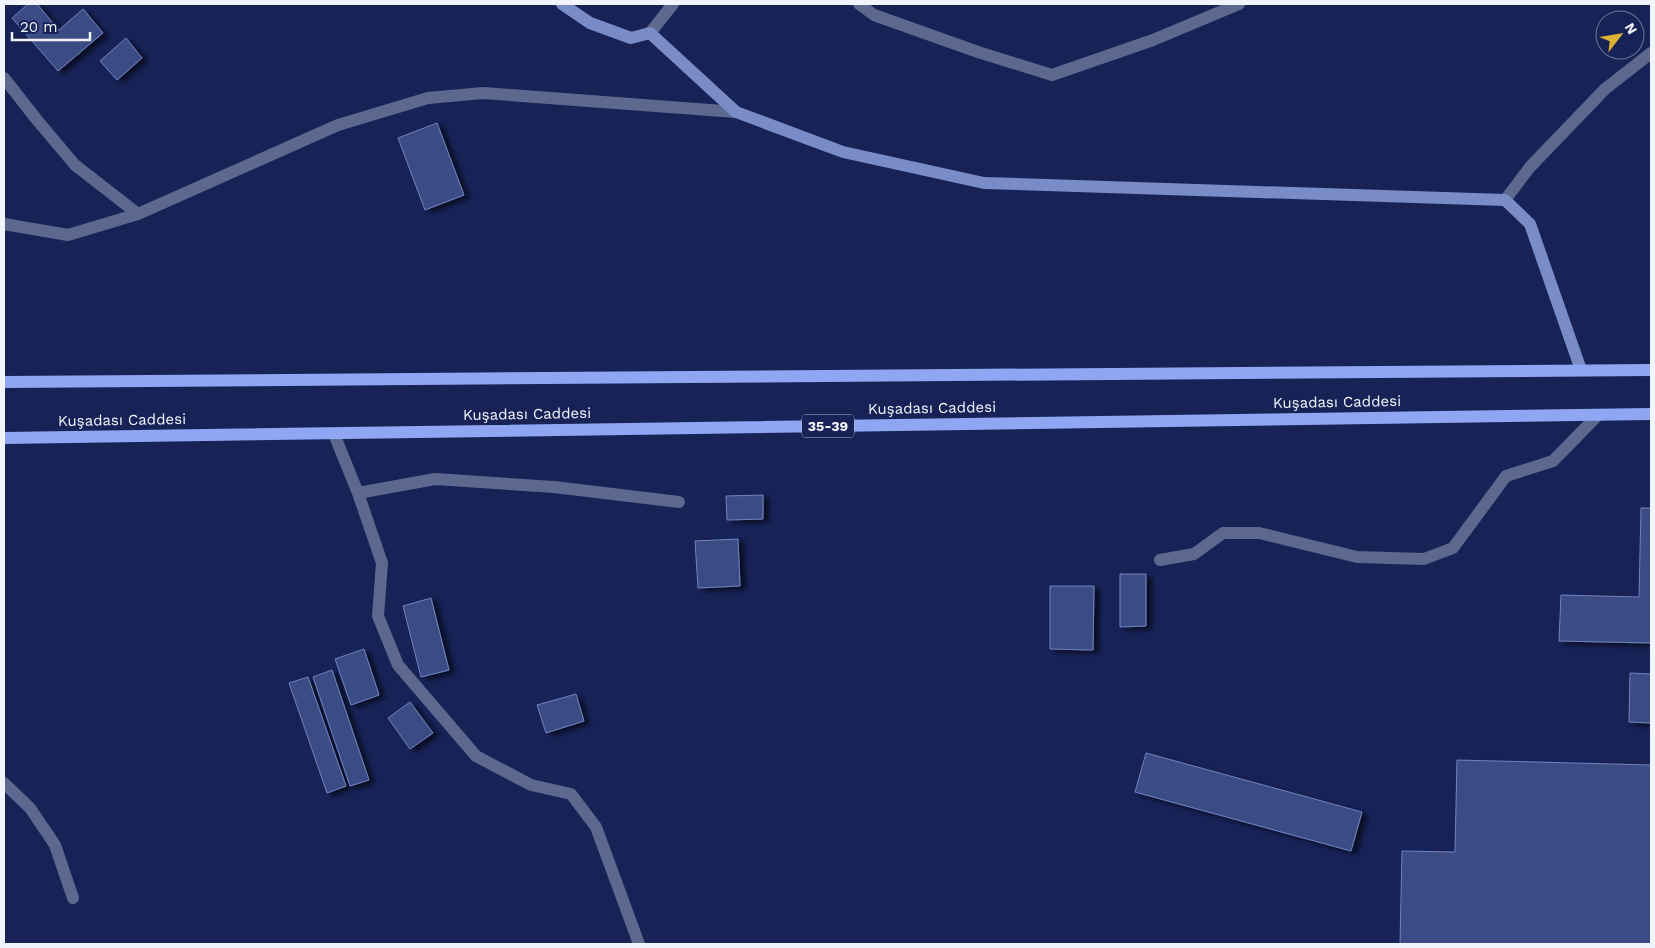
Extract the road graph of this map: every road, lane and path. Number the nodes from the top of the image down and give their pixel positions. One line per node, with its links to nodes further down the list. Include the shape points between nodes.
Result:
1 (562, 4): 5 (street, via 590,23 631,38)
2 (673, 4): 5 (street)
3 (859, 4): 4 (street, via 874,15 1052,75 1153,40)
4 (1239, 4)
5 (650, 33): 8 (street)
6 (1651, 53): 9 (street, via 1605,89 1530,167)
7 (4, 78): 10 (street, via 75,165)
8 (736, 112): 9 (street, via 843,152 984,183); 10 (street, via 483,93 428,98 338,125)
9 (1504, 200): 12 (street, via 1530,224)
10 (138, 214): 11 (street, via 68,235)
11 (4, 224)
12 (1581, 370): 13 (main road, Kuşadası Caddesi); 14 (main road, Kuşadası Caddesi)
13 (1651, 370)
14 (4, 382)
15 (1598, 414): 16 (main road, Kuşadası Caddesi / 35-39); 17 (main road, Kuşadası Caddesi / 35-39); 21 (street, via 1553,461 1506,476 1453,548 1424,559 1357,556 1259,533 1223,533 1194,554)
16 (1651, 414)
17 (334, 434): 18 (main road, Kuşadası Caddesi / 35-39); 19 (street)
18 (4, 438)
19 (358, 493): 20 (street, via 435,479 554,486); 24 (street, via 382,563 378,616 398,665 476,756 530,785 571,794 596,827)
20 (679, 502)
21 (1160, 560)
22 (4, 783): 23 (street, via 30,808 55,844)
23 (73, 898)
24 (639, 944)

